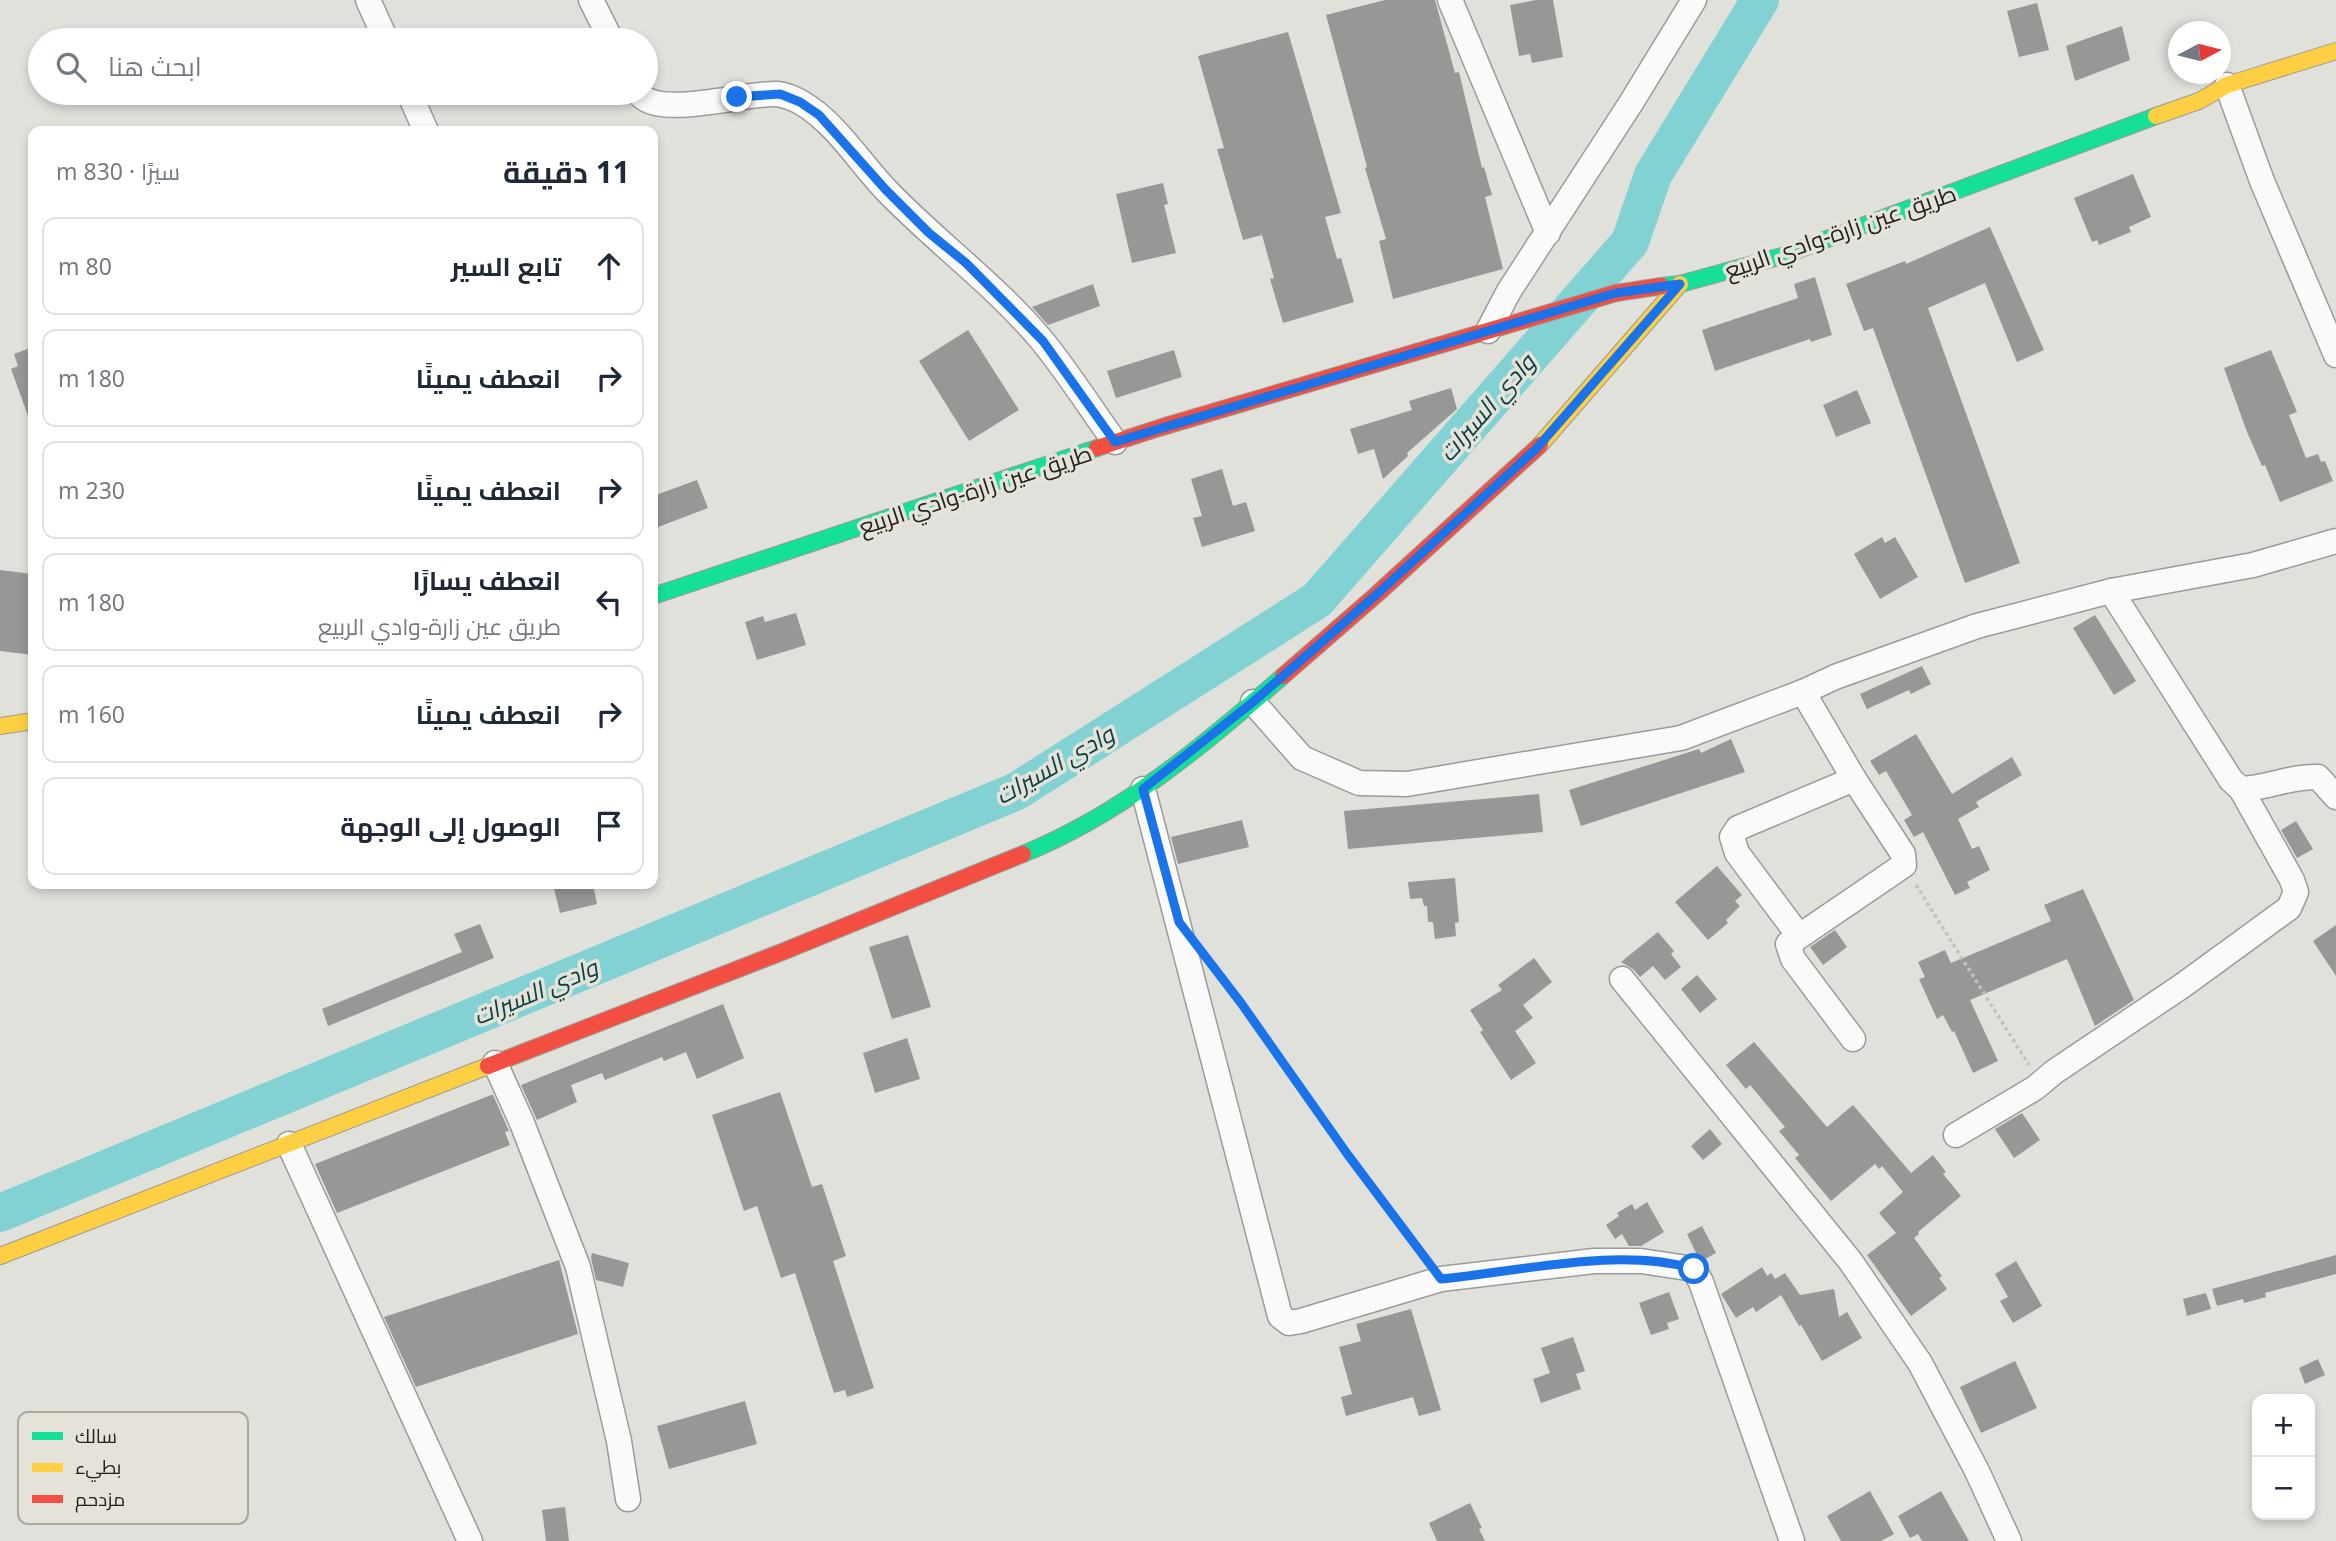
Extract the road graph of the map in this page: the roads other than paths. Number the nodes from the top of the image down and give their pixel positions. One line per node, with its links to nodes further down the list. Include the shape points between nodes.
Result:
1 (368, 0): 5 (street)
2 (591, 0): 6 (street)
3 (1450, 0): 12 (street)
4 (1694, 0): 12 (street)
5 (381, 28)
6 (605, 28)
7 (2336, 51): 8 (main road, طريق عين زارة-وادي الربيع)
8 (2227, 85): 13 (main road, طريق عين زارة-وادي الربيع, via 2199,101 1782,256); 15 (street)
9 (658, 104): 16 (street, via 780,94 819,115 886,190 1043,341)
10 (414, 105): 11 (street)
11 (424, 126)
12 (1548, 233): 14 (street)
13 (1680, 284): 14 (main road, طريق عين زارة-وادي الربيع, via 1616,293); 21 (main road, via 1536,449)
14 (1488, 331): 16 (main road, طريق عين زارة-وادي الربيع)
15 (2336, 355)
16 (1115, 442): 19 (main road, طريق عين زارة-وادي الربيع)
17 (2336, 541): 18 (street, via 2253,565)
18 (2111, 591): 20 (street, via 1978,626); 26 (street)
19 (658, 594)
20 (1803, 692): 21 (street, via 1681,738 1407,784 1359,783 1302,758); 24 (street)
21 (1253, 702): 25 (main road)
22 (28, 722): 23 (main road)
23 (0, 726)
24 (1854, 779): 28 (street, via 1903,854 1904,865); 28 (street, via 1738,828 1732,837 1737,853)
25 (1143, 789): 31 (main road, via 1050,843 782,953); 37 (street, via 1280,1316 1289,1323 1301,1321 1441,1279 1594,1261 1641,1261 1694,1269)
26 (2241, 789): 27 (street, via 2295,777 2318,777); 32 (street, via 2292,880 2296,892 2289,908 2040,1084)
27 (2336, 797)
28 (1799, 936): 30 (street, via 1788,944 1793,959)
29 (1622, 979): 38 (street, via 1851,1262 1905,1340 1977,1471)
30 (1853, 1039)
31 (495, 1063): 33 (main road); 35 (street, via 578,1267)
32 (1956, 1135)
33 (289, 1144): 34 (main road); 36 (street)
34 (0, 1256)
35 (628, 1499)
36 (470, 1541)
37 (1791, 1541)
38 (2009, 1541)

